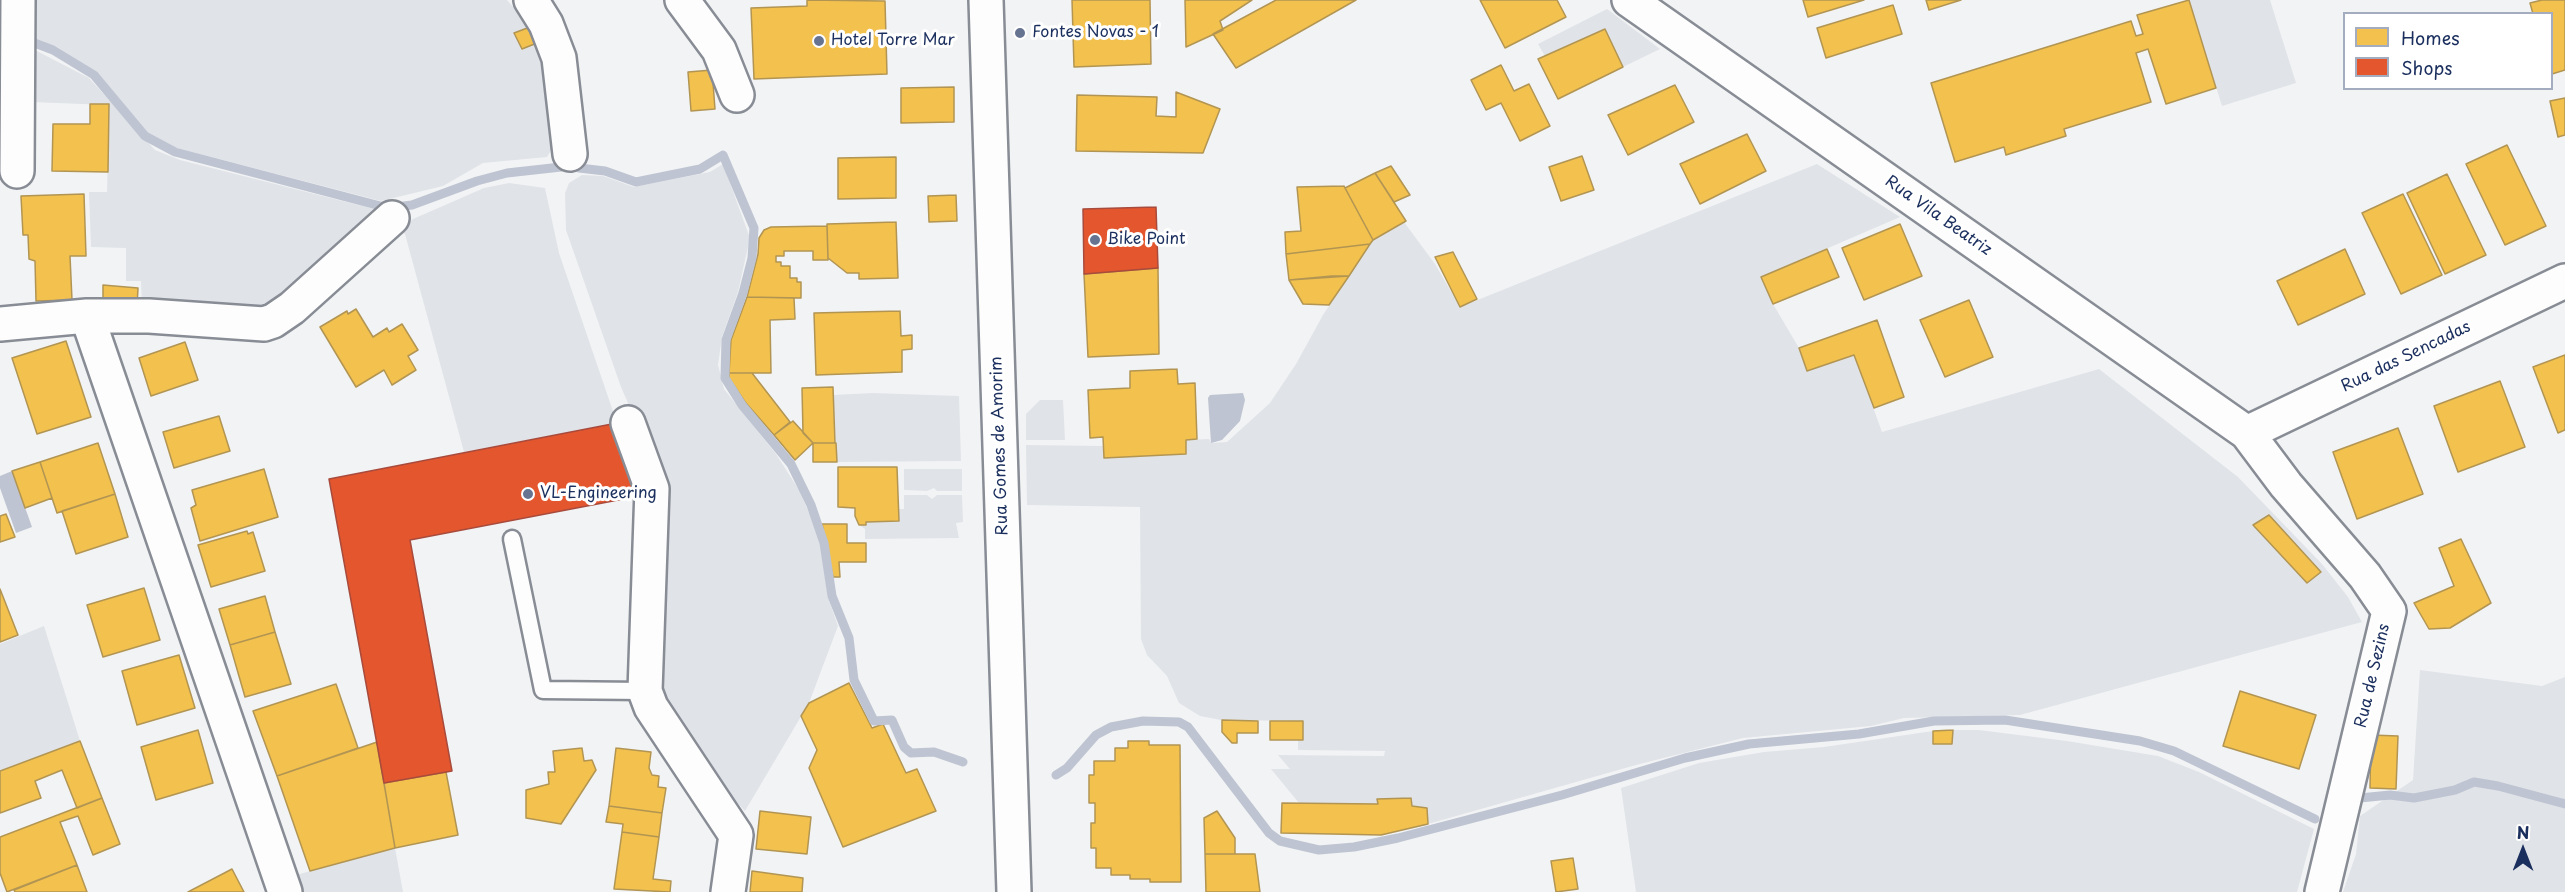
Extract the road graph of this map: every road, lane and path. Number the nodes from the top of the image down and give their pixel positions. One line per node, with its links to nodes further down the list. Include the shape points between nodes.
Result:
1 (531, 0): 7 (street, via 546,24 559,58)
2 (682, 0): 6 (street, via 719,50)
3 (986, 0): 19 (street, Rua Gomes de Amorim)
4 (1629, 0): 14 (street, Rua Vila Beatriz)
5 (17, 24): 8 (street)
6 (737, 95)
7 (570, 154)
8 (17, 171)
9 (392, 218): 11 (street, via 300,301 264,324)
10 (2565, 281): 14 (street, Rua das Sencadas)
11 (87, 316): 12 (street); 17 (street)
12 (0, 324)
13 (628, 423): 16 (street, via 652,489)
14 (2247, 433): 20 (street, Rua de Sezins, via 2286,485 2366,576 2389,611)
15 (512, 538): 16 (lane, via 543,690)
16 (645, 691): 18 (street, via 651,707 736,835)
17 (285, 892)
18 (728, 892)
19 (1014, 892)
20 (2322, 892)

